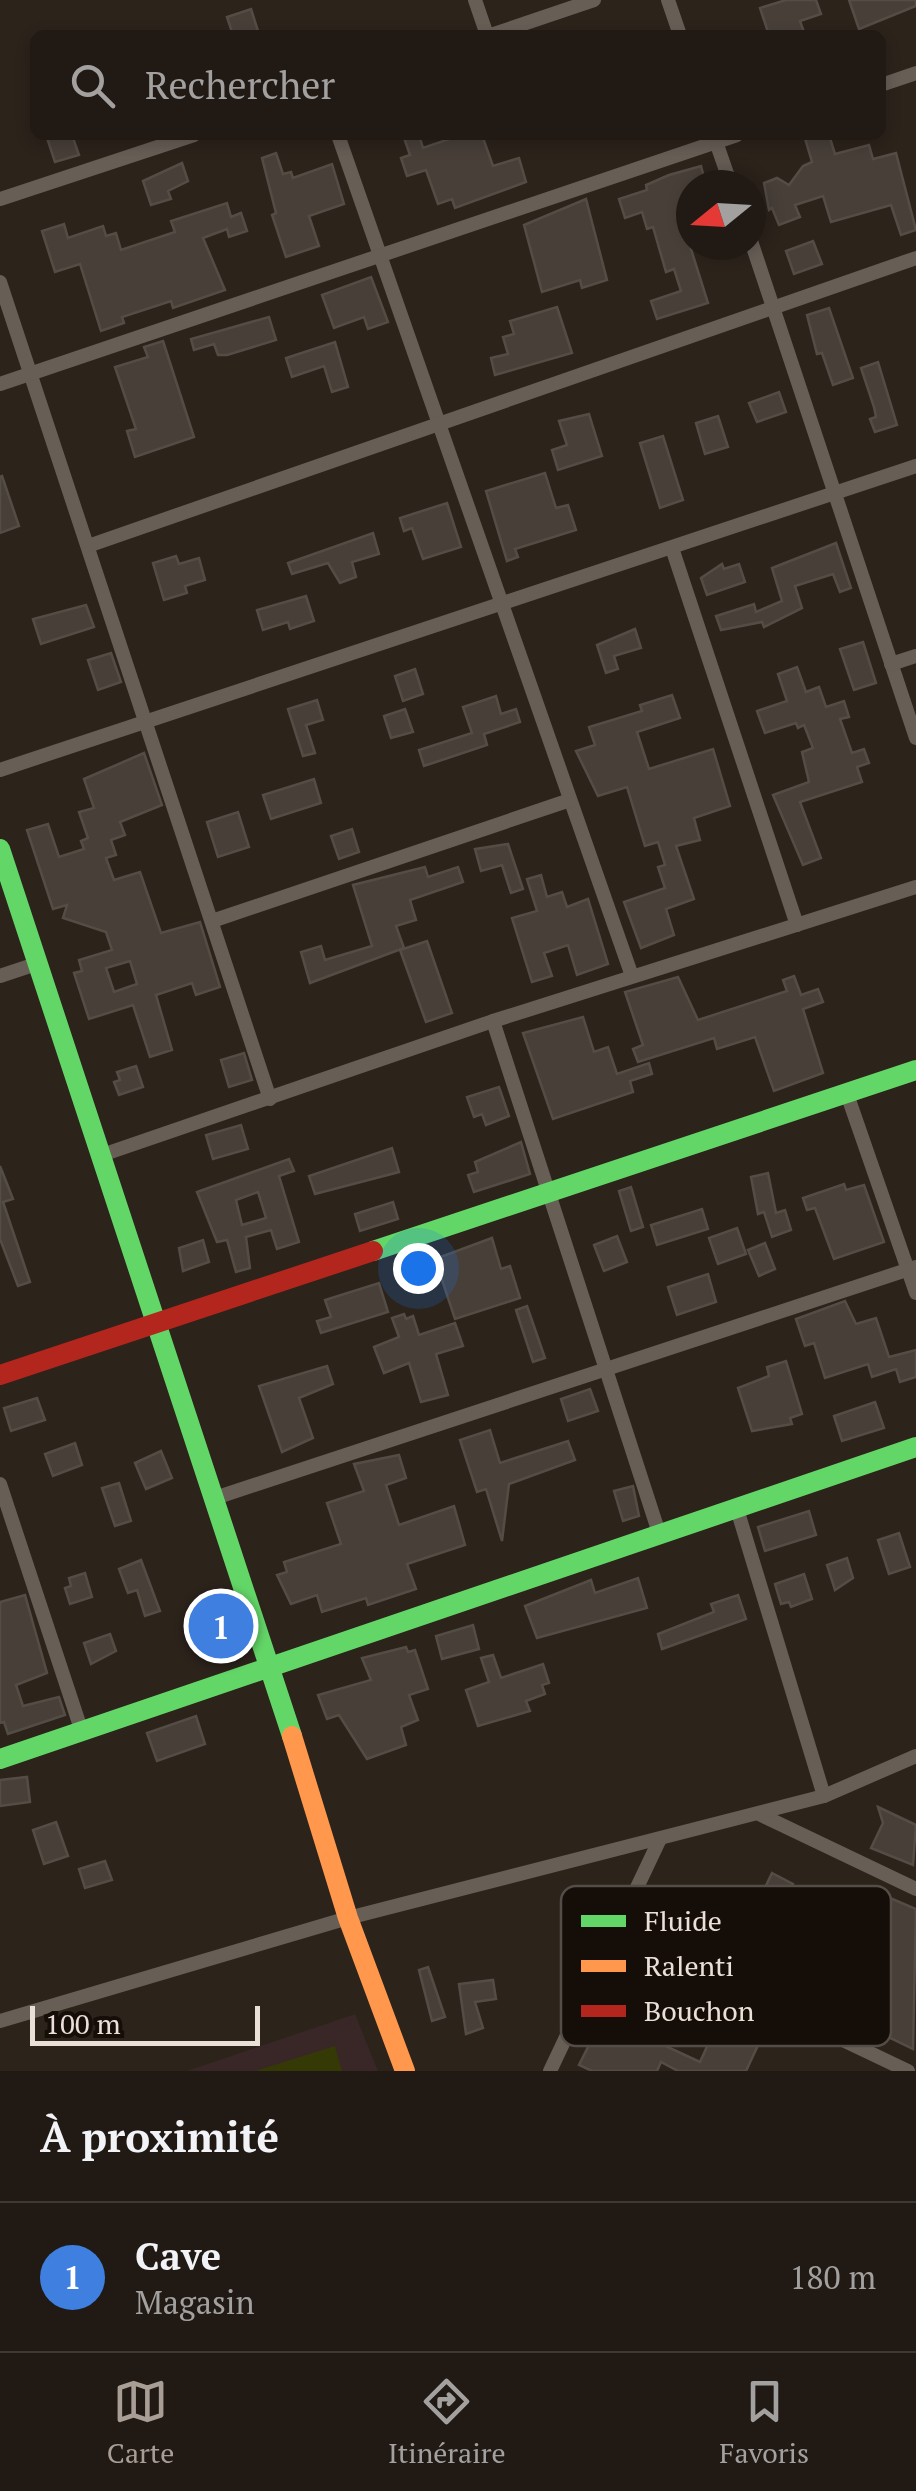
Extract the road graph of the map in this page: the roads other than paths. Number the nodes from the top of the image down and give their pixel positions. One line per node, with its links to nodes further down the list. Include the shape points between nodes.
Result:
1 (475, 0): 4 (street)
2 (594, 0): 5 (street)
3 (668, 0): 6 (street)
4 (487, 30)
5 (504, 30)
6 (678, 30)
7 (916, 73): 8 (street)
8 (886, 83)
9 (179, 140): 14 (street)
10 (340, 140): 15 (street)
11 (712, 140): 15 (street)
12 (715, 140): 13 (street)
13 (726, 170)
14 (0, 200)
15 (379, 253): 20 (street); 22 (street)
16 (916, 258): 19 (street)
17 (758, 260): 19 (street)
18 (0, 282): 20 (street)
19 (774, 308): 22 (street); 24 (street)
20 (31, 374): 21 (street); 25 (street)
21 (0, 384)
22 (438, 422): 25 (street); 27 (street)
23 (916, 466): 24 (street)
24 (835, 494): 26 (street); 29 (street)
25 (88, 546): 30 (street)
26 (672, 548): 27 (street); 37 (street)
27 (501, 602): 30 (street); 33 (street)
28 (916, 656): 29 (street)
29 (892, 664): 31 (street)
30 (147, 724): 32 (street); 36 (street)
31 (916, 738)
32 (0, 770)
33 (570, 800): 36 (street); 40 (street)
34 (0, 848): 38 (street)
35 (916, 886): 37 (street)
36 (215, 920): 44 (street)
37 (797, 925): 40 (street)
38 (39, 963): 39 (street); 45 (street)
39 (0, 976)
40 (632, 976): 41 (street)
41 (493, 1021): 44 (street); 46 (street)
42 (916, 1070): 43 (street)
43 (848, 1094): 46 (street); 47 (street)
44 (270, 1099): 45 (street)
45 (102, 1155): 49 (street)
46 (550, 1193): 49 (street); 50 (street)
47 (912, 1269): 48 (street); 50 (street)
48 (916, 1292)
49 (158, 1324): 51 (street); 54 (street)
50 (606, 1370): 54 (street); 56 (street)
51 (0, 1375)
52 (916, 1447): 55 (street)
53 (0, 1484): 58 (street)
54 (215, 1498): 57 (street)
55 (737, 1509): 56 (street); 61 (street)
56 (659, 1533): 57 (street)
57 (271, 1668): 58 (street); 66 (street)
58 (82, 1732): 60 (street)
59 (916, 1756): 61 (street)
60 (0, 1758)
61 (824, 1796): 62 (street)
62 (759, 1814): 63 (street); 65 (street)
63 (659, 1841): 64 (street); 66 (street)
64 (639, 1886)
65 (916, 1890)
66 (348, 1918): 67 (street); 70 (street)
67 (0, 2021)
68 (562, 2046): 71 (street)
69 (855, 2046): 72 (street)
70 (404, 2071)
71 (550, 2071)
72 (908, 2071)

